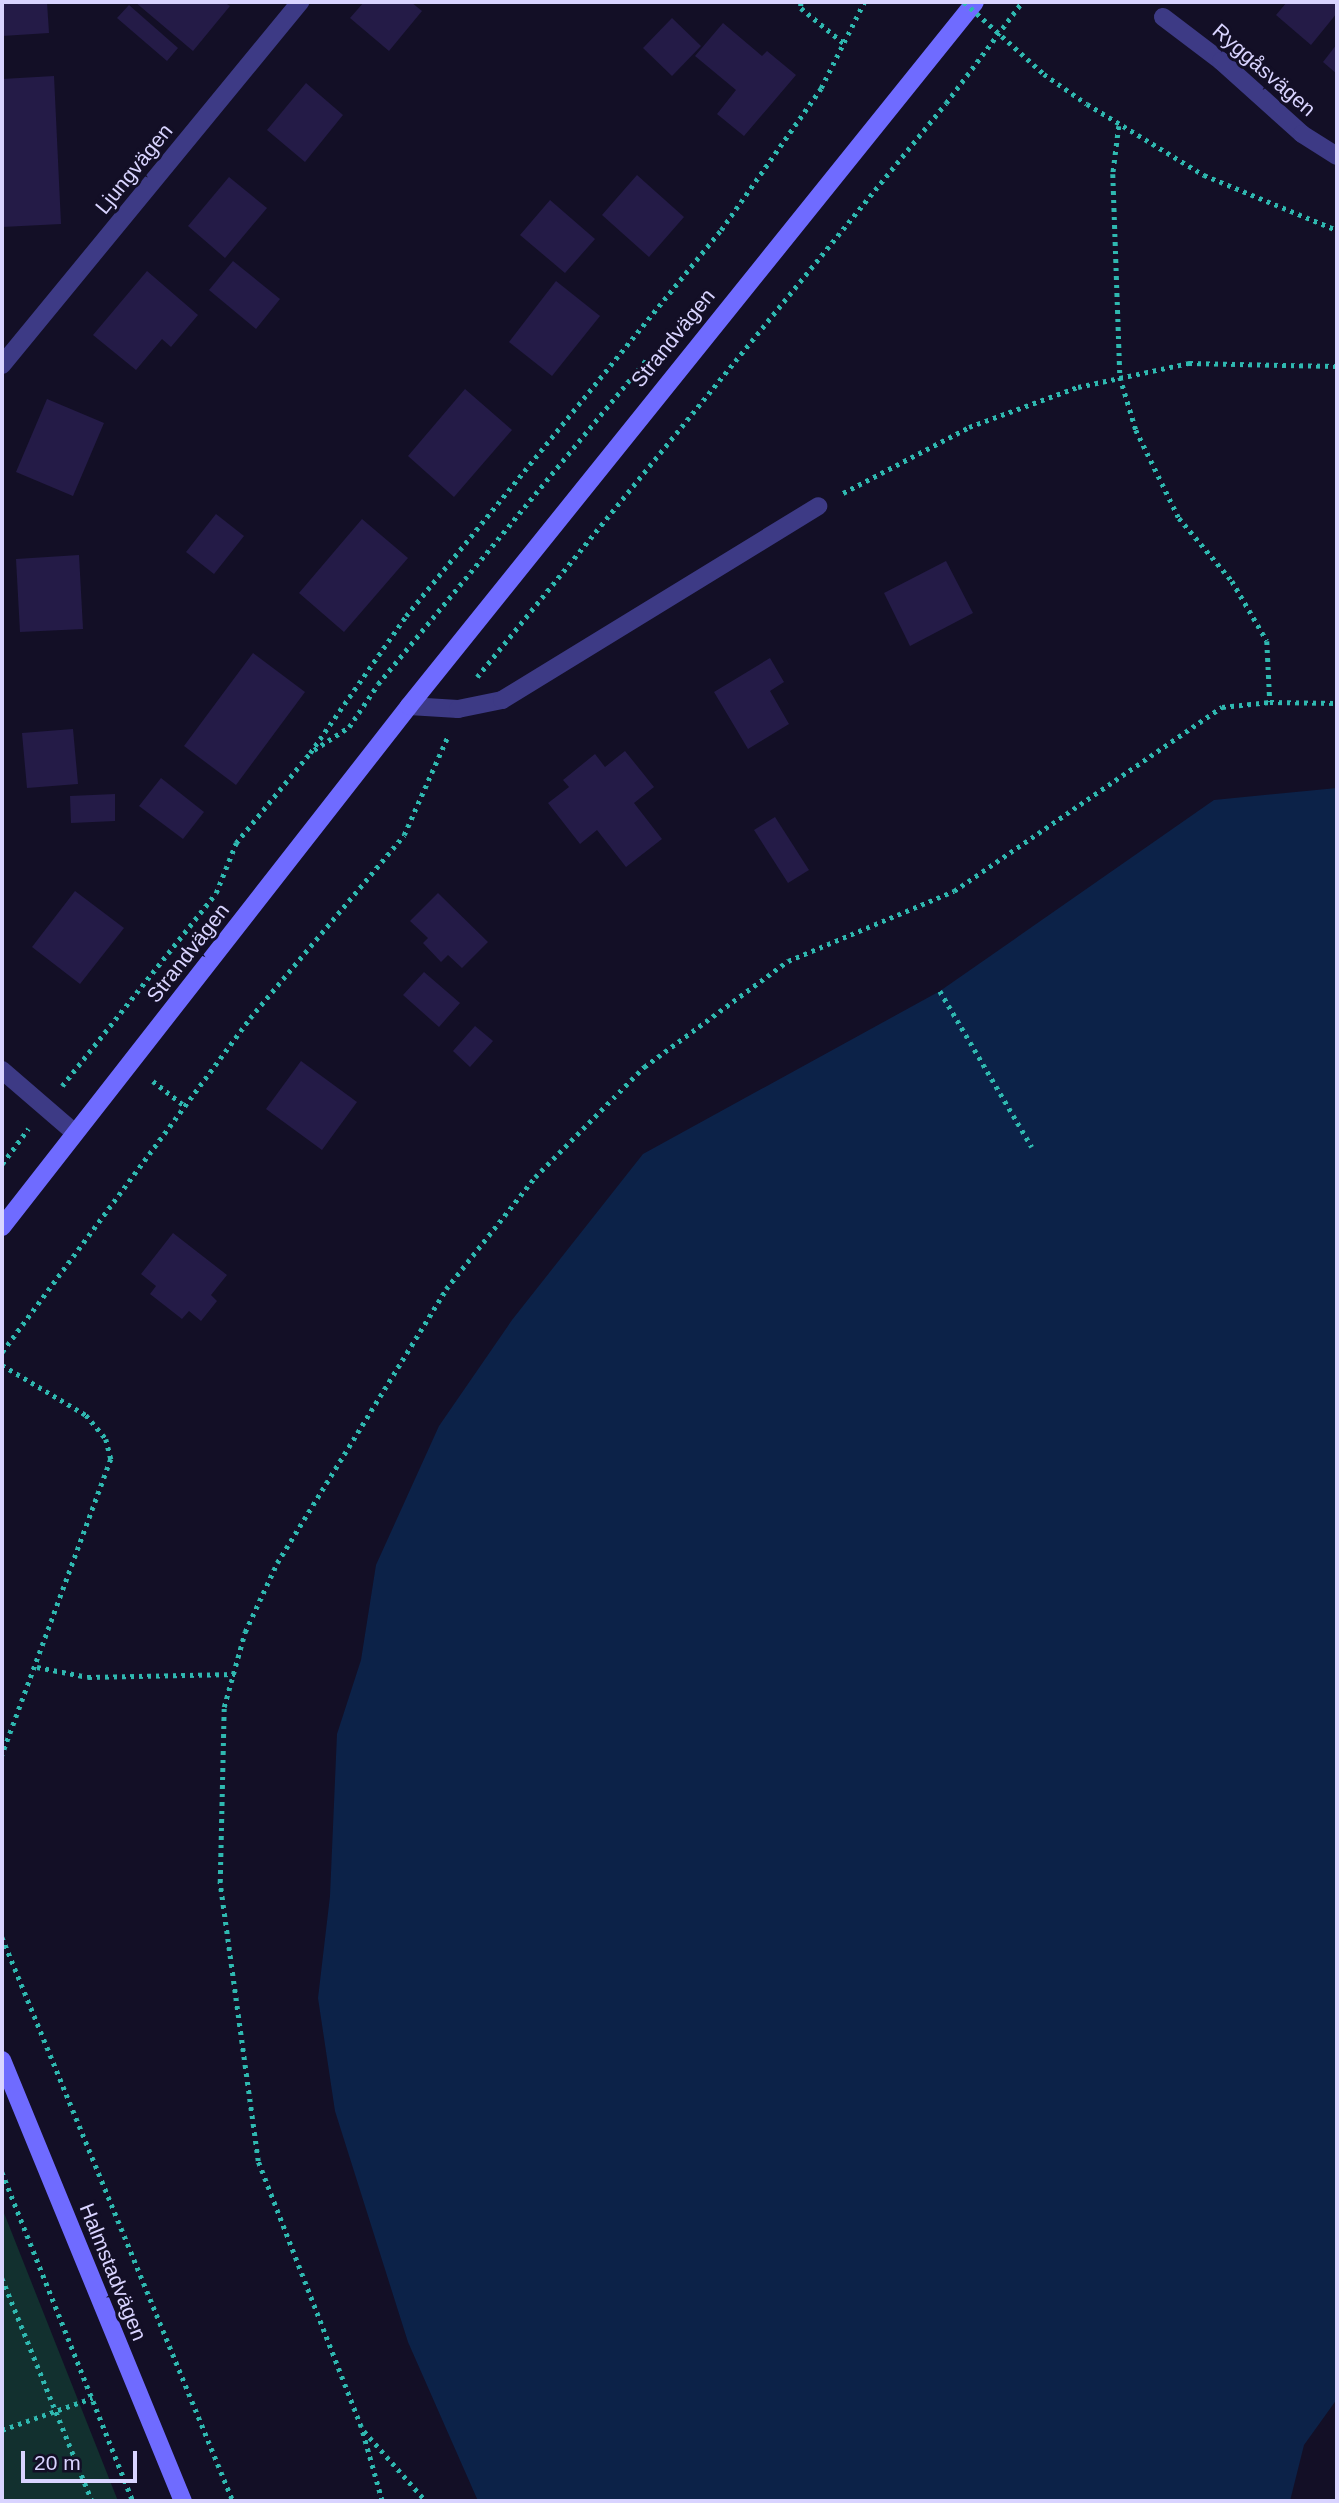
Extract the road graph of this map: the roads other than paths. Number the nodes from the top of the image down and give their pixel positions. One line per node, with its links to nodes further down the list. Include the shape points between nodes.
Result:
1 (300, 2): 5 (street, Ljungvägen)
2 (975, 2): 7 (street, Strandvägen)
3 (1163, 17): 4 (street, Ryggåsvägen, via 1221,61 1302,134)
4 (1337, 156)
5 (2, 365)
6 (818, 506): 7 (street, via 502,700 458,709)
7 (409, 706): 9 (street, Strandvägen)
8 (2, 1070): 9 (street)
9 (75, 1132): 10 (street, Strandvägen)
10 (2, 1227)
11 (2, 2060): 12 (street, Halmstadvägen)
12 (183, 2501)

